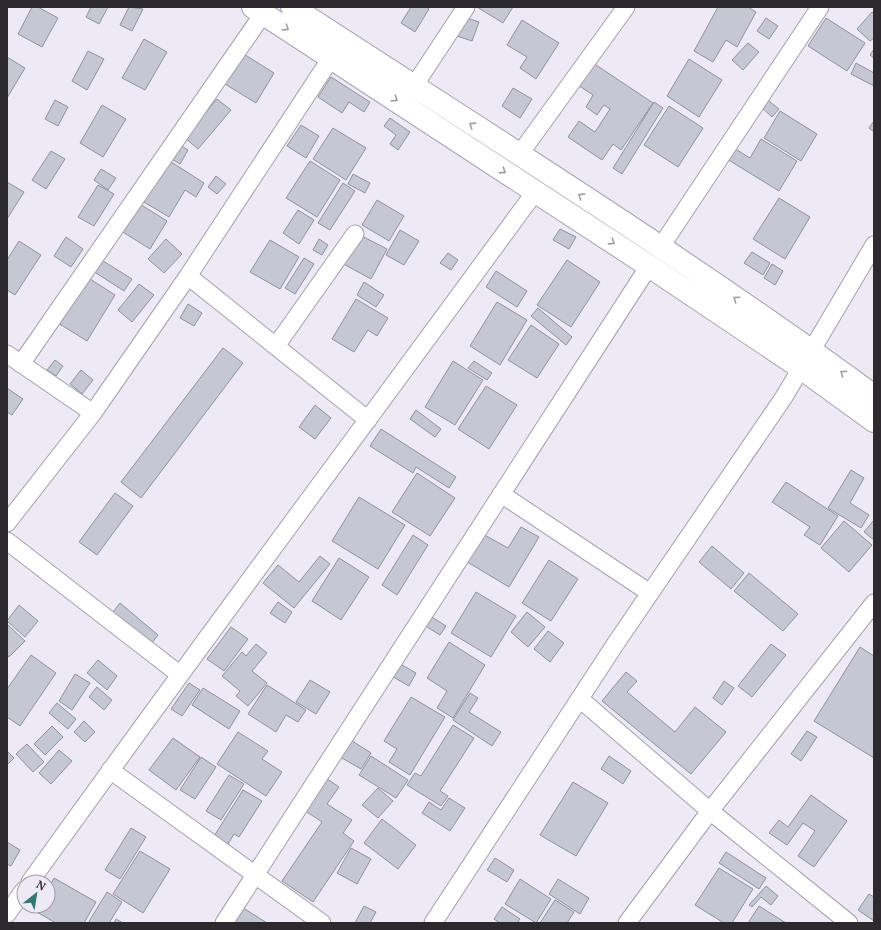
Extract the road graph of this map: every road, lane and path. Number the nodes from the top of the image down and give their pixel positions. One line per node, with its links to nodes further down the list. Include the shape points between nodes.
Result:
1 (292, 7): 7 (main road)
2 (466, 7): 7 (street)
3 (626, 7): 8 (street)
4 (820, 7): 12 (street)
5 (258, 10): 6 (main road, one-way to 6); 18 (street)
6 (331, 58): 9 (main road, one-way to 9); 14 (street)
7 (414, 86): 8 (main road, one-way to 7)
8 (519, 155): 12 (main road, one-way to 8)
9 (535, 192): 13 (main road, one-way to 13); 21 (street)
10 (355, 234): 15 (street)
11 (874, 245): 17 (street)
12 (660, 248): 17 (main road, one-way to 12)
13 (649, 266): 17 (main road); 23 (street)
14 (188, 276): 15 (street); 20 (street)
15 (276, 346): 21 (street)
16 (7, 354): 18 (street)
17 (806, 359): 19 (main road, one-way to 17); 22 (main road); 26 (street, via 784,397)
18 (21, 364): 20 (street)
19 (874, 396)
20 (93, 413): 24 (street)
21 (368, 420): 28 (street)
22 (874, 421)
23 (502, 494): 26 (street); 33 (street)
24 (7, 523)
25 (7, 541): 28 (street)
26 (650, 594): 29 (street)
27 (873, 607): 31 (street)
28 (179, 674): 30 (street)
29 (580, 698): 31 (street); 39 (street)
30 (110, 770): 32 (street); 33 (street)
31 (710, 811): 36 (street); 40 (street)
32 (36, 874)
33 (255, 875): 37 (street); 38 (street)
34 (16, 901): 35 (street)
35 (7, 914)
36 (844, 922)
37 (224, 923)
38 (322, 923)
39 (433, 923)
40 (626, 923)

